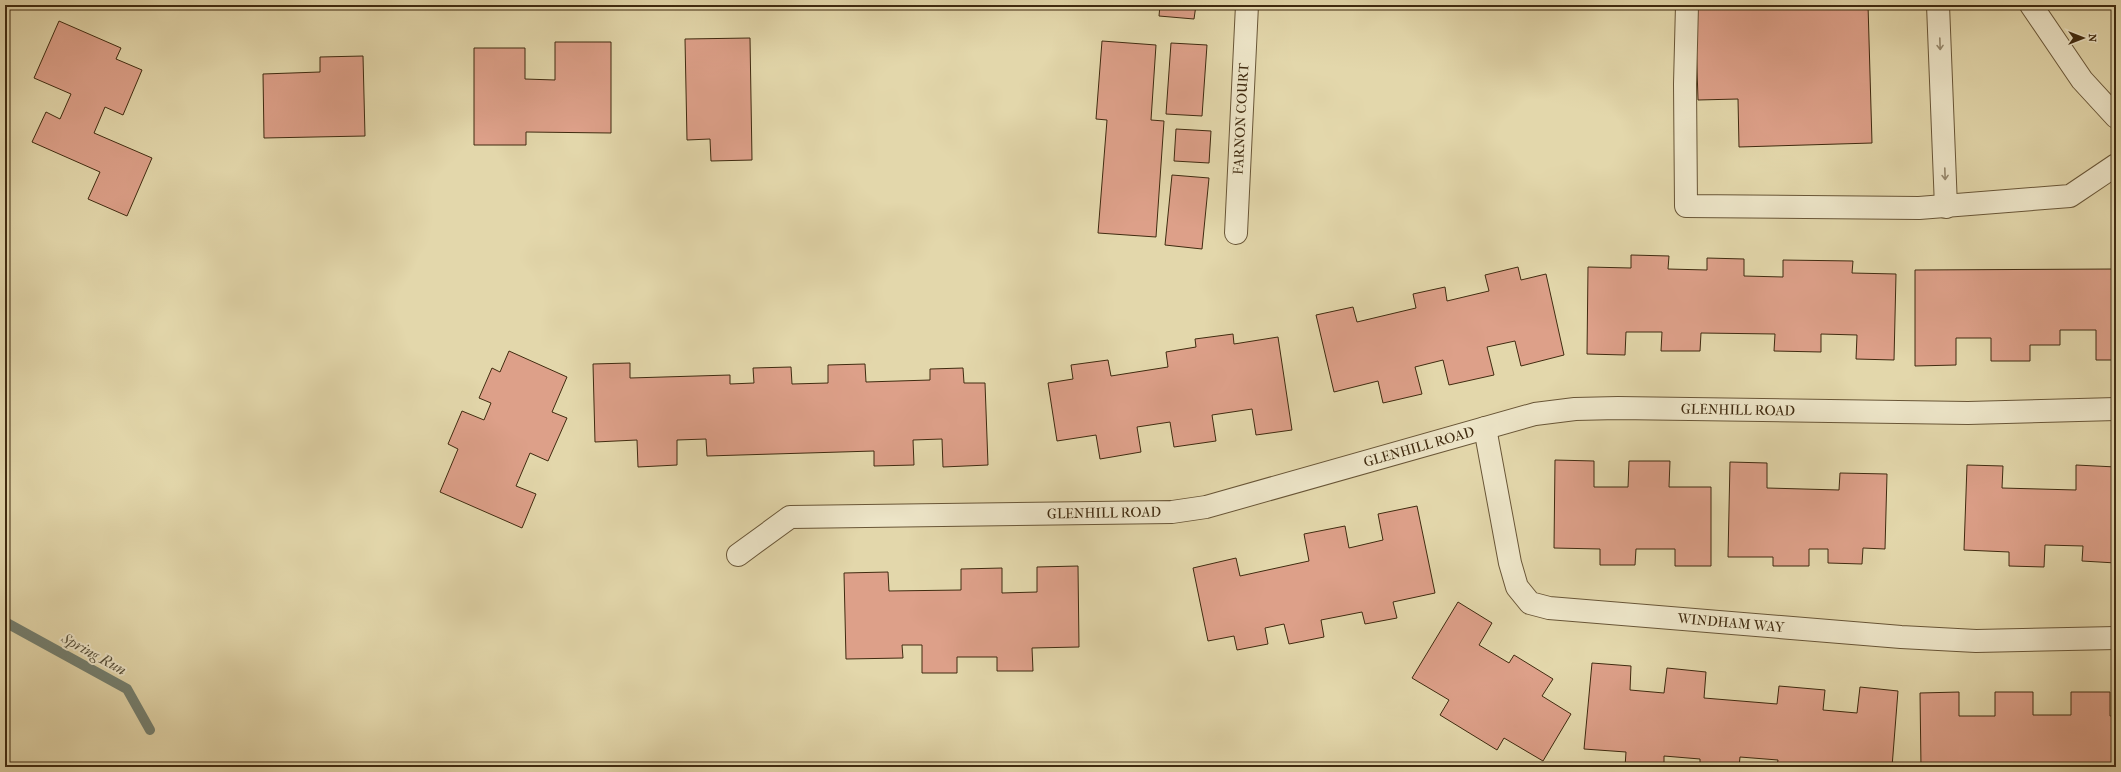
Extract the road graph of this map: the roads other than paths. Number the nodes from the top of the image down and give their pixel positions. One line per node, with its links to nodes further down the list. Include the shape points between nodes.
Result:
1 (1247, 5): 8 (street, FARNON COURT)
2 (1687, 5): 7 (street, via 1686,206)
3 (1938, 5): 7 (street, one-way to 7)
4 (2031, 5): 5 (street, via 2082,80)
5 (2116, 117)
6 (2116, 165): 7 (street, via 2070,196)
7 (1946, 207)
8 (1236, 234)
9 (2116, 409): 10 (street, GLENHILL ROAD, via 1968,413 1597,408 1535,414)
10 (1485, 428): 11 (street, GLENHILL ROAD, via 1206,507 1172,512 790,517); 12 (street, WINDHAM WAY, via 1510,563 1516,586 1530,603 1548,608 1901,637 1976,641)
11 (738, 555)
12 (2116, 638)

